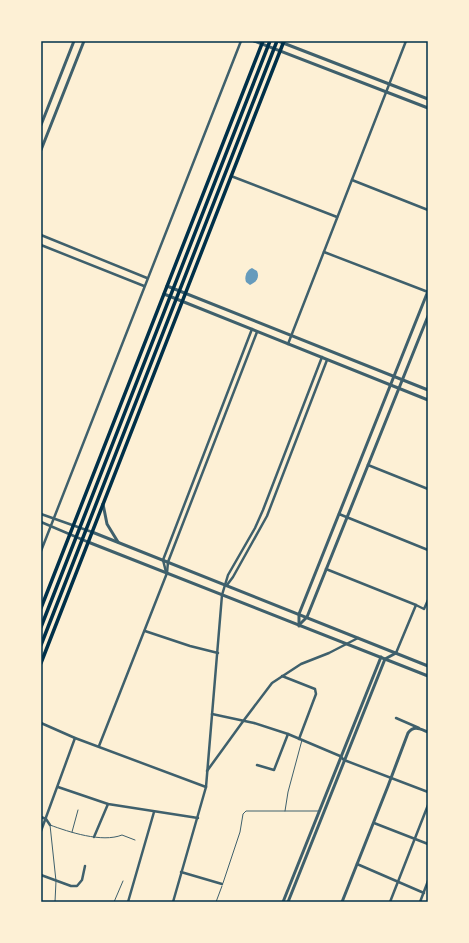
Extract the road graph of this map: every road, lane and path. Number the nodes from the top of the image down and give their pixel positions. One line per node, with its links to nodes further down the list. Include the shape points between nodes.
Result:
1 (74, 41): 17 (street)
2 (84, 41): 18 (street)
3 (240, 41): 26 (street)
4 (254, 41): 8 (street)
5 (270, 41): 10 (main road)
6 (277, 41): 9 (street); 11 (main road)
7 (406, 41): 13 (street)
8 (262, 42): 10 (street); 28 (main road)
9 (284, 42): 12 (main road); 13 (street)
10 (268, 46): 11 (street); 29 (main road)
11 (274, 49): 12 (street); 30 (main road)
12 (280, 51): 14 (street); 19 (main road)
13 (389, 84): 14 (street); 15 (street)
14 (386, 92): 16 (street); 20 (street)
15 (428, 99)
16 (428, 108)
17 (41, 126)
18 (41, 150)
19 (231, 176): 22 (street); 32 (main road)
20 (352, 180): 21 (street); 22 (street)
21 (428, 210)
22 (337, 217): 25 (street)
23 (41, 235): 26 (street)
24 (41, 245): 27 (street)
25 (324, 252): 31 (street); 40 (street)
26 (147, 278): 27 (street)
27 (144, 286): 56 (street)
28 (167, 286): 29 (street); 33 (main road)
29 (173, 288): 30 (street); 34 (main road)
30 (179, 291): 32 (street); 35 (main road)
31 (428, 292): 44 (street)
32 (185, 293): 36 (main road); 40 (street)
33 (164, 294): 34 (street); 58 (main road)
34 (170, 297): 35 (street); 60 (main road)
35 (176, 299): 36 (street); 61 (main road)
36 (182, 302): 38 (street); 52 (main road)
37 (428, 316): 45 (street)
38 (252, 329): 39 (street); 70 (street)
39 (257, 332): 41 (street); 71 (street)
40 (291, 336): 41 (street); 44 (street)
41 (288, 344): 42 (street)
42 (322, 357): 43 (street); 74 (street, via 261,515 228,575)
43 (327, 360): 46 (street); 74 (street, via 265,519 233,578)
44 (395, 377): 45 (street); 46 (street)
45 (403, 380): 47 (street); 48 (street)
46 (391, 385): 47 (street); 54 (street)
47 (400, 388): 49 (street); 50 (street)
48 (428, 390)
49 (428, 400)
50 (368, 465): 51 (street); 55 (street)
51 (428, 489)
52 (103, 504): 62 (main road); 67 (street, via 106,524)
53 (41, 514): 56 (street)
54 (339, 514): 55 (street); 79 (street)
55 (347, 518): 68 (street); 72 (street)
56 (54, 519): 58 (street); 59 (street)
57 (41, 522): 59 (street)
58 (74, 525): 60 (street); 63 (main road)
59 (51, 526): 63 (street); 69 (street)
60 (80, 528): 61 (street); 64 (main road)
61 (86, 530): 62 (street); 65 (main road)
62 (92, 532): 66 (main road); 67 (street)
63 (70, 535): 64 (street); 78 (main road)
64 (76, 537): 65 (street); 81 (main road)
65 (82, 540): 66 (street); 86 (main road)
66 (88, 542): 73 (street); 91 (main road)
67 (118, 542): 70 (street)
68 (428, 550)
69 (41, 551)
70 (163, 560): 71 (street); 73 (street)
71 (168, 562): 73 (street); 74 (street)
72 (326, 570): 77 (street); 80 (street)
73 (167, 573): 75 (street); 83 (street)
74 (226, 585): 75 (street); 79 (street)
75 (222, 595): 82 (street); 87 (street)
76 (428, 600): 77 (street, via 424,608)
77 (416, 605): 88 (street)
78 (41, 608)
79 (299, 614): 80 (street); 82 (street)
80 (307, 618): 82 (street); 84 (street)
81 (41, 626)
82 (299, 626): 85 (street)
83 (145, 630): 87 (street); 104 (street)
84 (358, 638): 85 (street); 88 (street)
85 (348, 644): 89 (street); 93 (street, via 301,664)
86 (41, 645)
87 (218, 653): 95 (street)
88 (396, 653): 89 (street); 90 (street); 92 (street)
89 (381, 657): 90 (street); 105 (street)
90 (385, 659): 94 (street); 106 (street)
91 (41, 663)
92 (428, 666)
93 (282, 676): 97 (street, via 272,683); 103 (street, via 315,689 316,694)
94 (428, 676)
95 (212, 714): 97 (street); 108 (street)
96 (396, 718): 99 (street)
97 (244, 720): 101 (street); 108 (street)
98 (41, 723): 102 (street)
99 (419, 729): 100 (street); 109 (street, via 413,729 408,733)
100 (428, 732)
101 (288, 734): 103 (street); 107 (street, via 274,770)
102 (75, 738): 104 (street); 110 (street)
103 (301, 739): 105 (street); 116 (lane)
104 (99, 746): 111 (street)
105 (340, 756): 106 (street); 118 (street)
106 (344, 760): 109 (street); 146 (street)
107 (257, 765)
108 (207, 772): 111 (street)
109 (391, 778): 112 (street); 122 (street)
110 (58, 787): 113 (street); 121 (street)
111 (206, 787): 120 (street)
112 (428, 792)
113 (108, 804): 117 (street); 126 (street)
114 (428, 805): 127 (street)
115 (78, 810): 125 (lane)
116 (285, 811): 118 (lane); 138 (lane, via 246,811 243,814 240,832)
117 (154, 812): 120 (street); 142 (street)
118 (318, 812): 145 (street)
119 (41, 817): 121 (street)
120 (198, 818): 132 (street)
121 (46, 819): 123 (street); 124 (street)
122 (374, 822): 127 (street); 130 (street)
123 (50, 825): 125 (lane); 134 (lane)
124 (41, 831)
125 (72, 833): 126 (lane)
126 (94, 837): 128 (lane, via 115,838 122,835)
127 (415, 839): 129 (street); 137 (street)
128 (135, 840)
129 (428, 844)
130 (357, 864): 137 (street); 147 (street)
131 (85, 866): 134 (street, via 82,880 77,886)
132 (181, 872): 138 (street); 143 (street)
133 (41, 875): 134 (street)
134 (56, 881): 140 (lane)
135 (123, 881): 141 (lane)
136 (428, 881): 139 (street)
137 (398, 882): 139 (street); 148 (street)
138 (222, 884): 144 (lane)
139 (424, 893): 149 (street)
140 (55, 902)
141 (114, 902)
142 (128, 902)
143 (173, 902)
144 (216, 902)
145 (283, 902)
146 (288, 902)
147 (342, 902)
148 (390, 902)
149 (420, 902)

